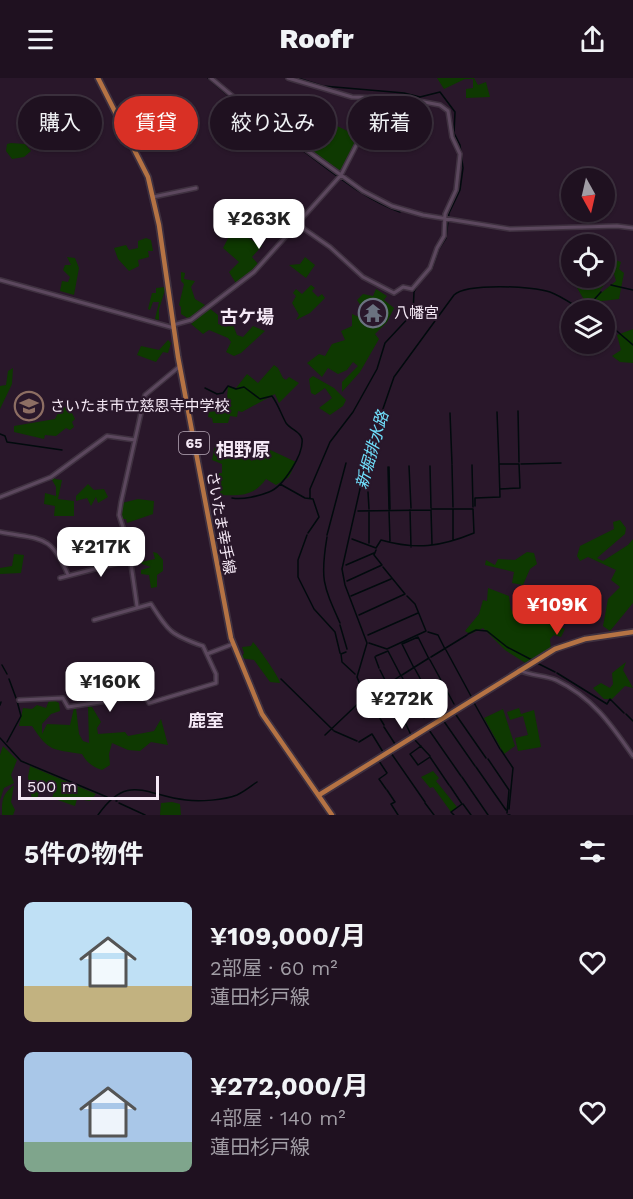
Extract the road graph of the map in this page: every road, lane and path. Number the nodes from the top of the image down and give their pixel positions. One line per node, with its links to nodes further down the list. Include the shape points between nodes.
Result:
1 (98, 78): 9 (main road, さいたま幸手線 / 65, via 143,162)
2 (211, 78): 7 (street)
3 (288, 78): 4 (street)
4 (349, 96)
5 (432, 103): 10 (street, via 448,111 452,137 460,154 456,190)
6 (354, 150): 7 (street)
7 (341, 175): 10 (street, via 392,206); 11 (street)
8 (196, 188): 9 (street)
9 (153, 197): 14 (main road, さいたま幸手線 / 65)
10 (445, 218): 11 (street, via 446,232 430,268 412,289 403,287 397,293 363,277); 12 (street, via 510,229)
11 (297, 224): 14 (street, via 243,283 191,321)
12 (633, 228)
13 (0, 280): 14 (street)
14 (173, 327): 15 (main road, さいたま幸手線 / 65)
15 (180, 366): 16 (street, via 147,393); 25 (main road, さいたま幸手線 / 65)
16 (135, 440): 17 (street, via 107,436 51,477); 19 (street, via 119,513)
17 (0, 497)
18 (0, 532): 20 (street, via 46,540 60,556)
19 (129, 560): 20 (street); 22 (street)
20 (68, 575): 21 (street)
21 (60, 579)
22 (136, 606): 23 (street); 26 (street, via 151,604 171,632 203,645)
23 (94, 620)
24 (633, 632): 27 (main road, via 575,642)
25 (233, 644): 26 (street); 30 (main road, さいたま幸手線 / 65, via 260,710)
26 (207, 654): 28 (street, via 216,683 150,703 145,695 68,707 63,698)
27 (519, 670): 29 (street, via 555,680 590,702 612,724); 30 (main road)
28 (19, 700)
29 (633, 756)
30 (320, 795): 31 (main road, さいたま幸手線 / 65)
31 (332, 815)

